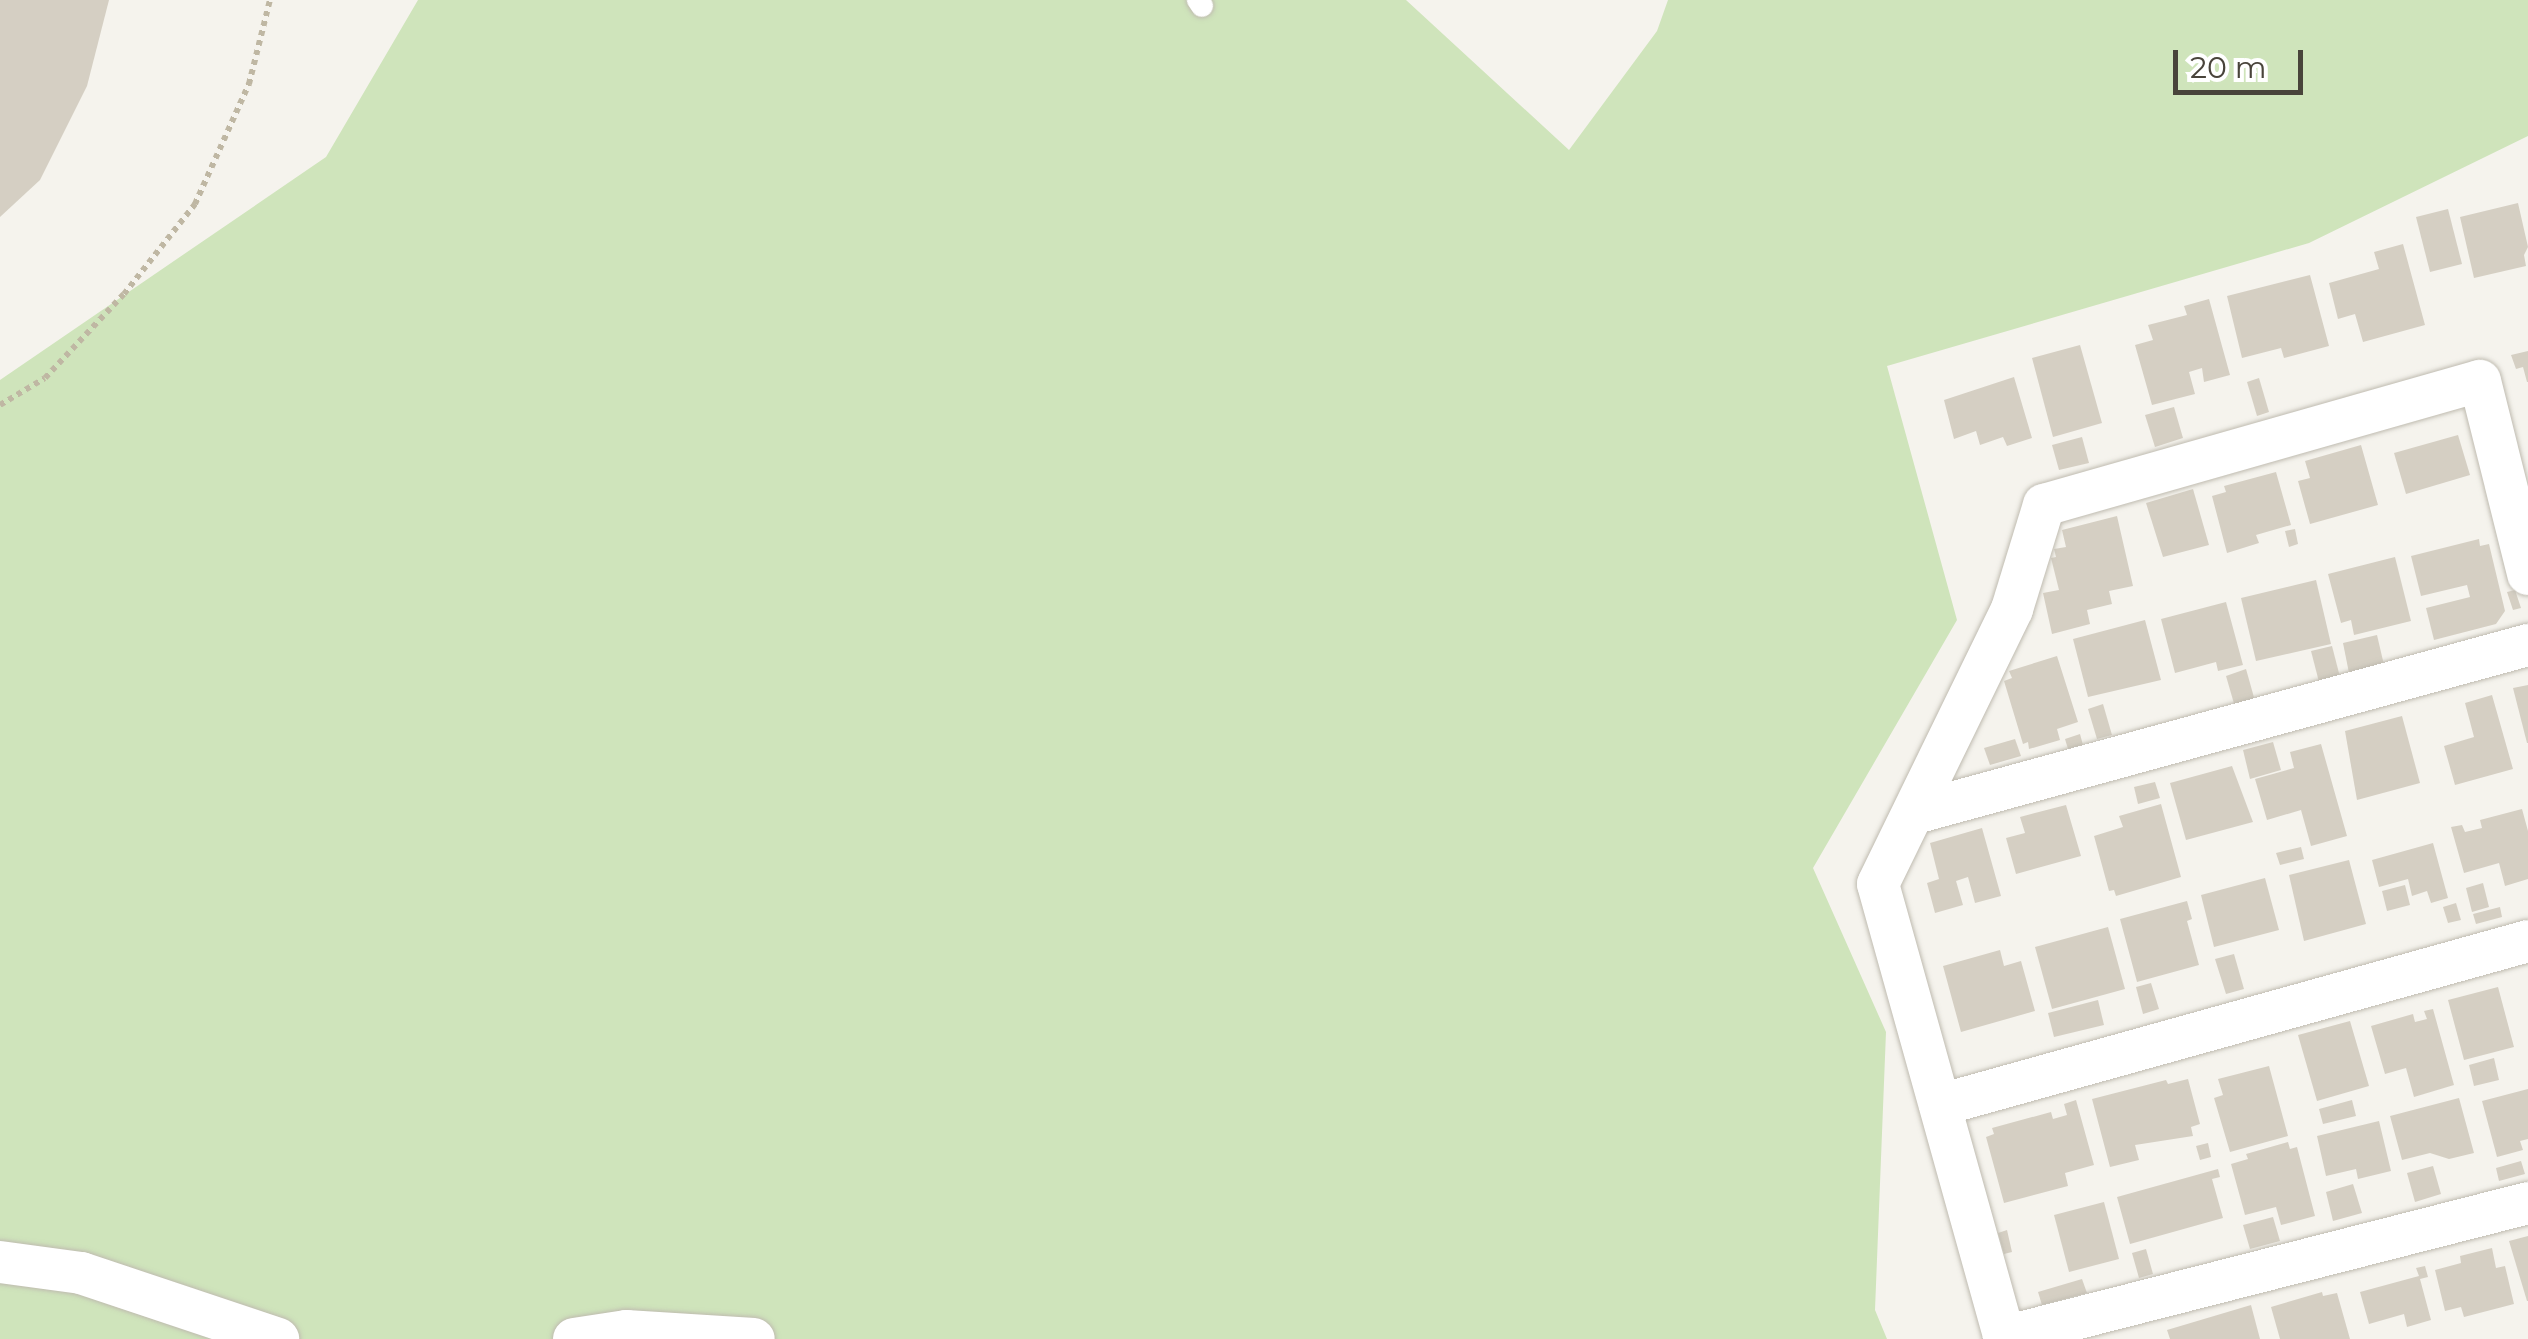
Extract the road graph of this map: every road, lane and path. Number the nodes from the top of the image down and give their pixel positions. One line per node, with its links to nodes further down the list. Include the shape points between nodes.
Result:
1 (270, 0): 2 (path, via 248,84 195,204 45,378)
2 (0, 405)
3 (2528, 574): 5 (street, via 2480,381 2044,504 2012,609)
4 (2528, 645): 5 (street)
5 (1914, 813): 7 (street, via 1878,884)
6 (2528, 941): 7 (street)
7 (1940, 1105): 10 (street)
8 (2528, 1204): 10 (street)
9 (0, 1262): 11 (street, via 82,1272)
10 (2005, 1338)
11 (278, 1339)
12 (574, 1339): 13 (street, via 626,1331)
13 (754, 1339)

